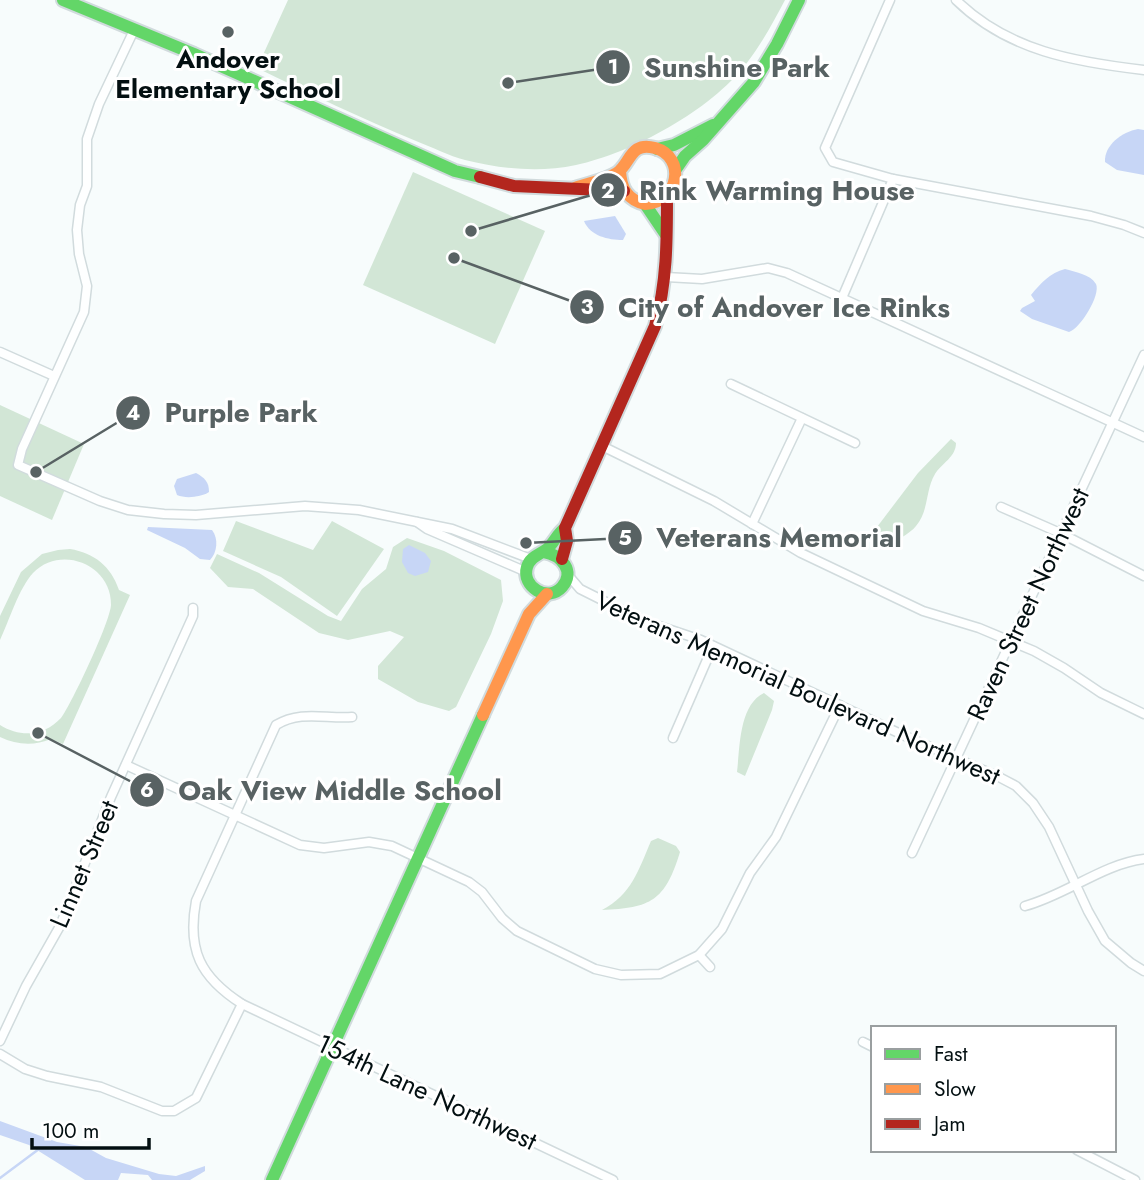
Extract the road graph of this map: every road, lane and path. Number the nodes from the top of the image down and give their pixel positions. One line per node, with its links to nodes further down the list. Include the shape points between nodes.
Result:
1 (63, 0): 5 (street)
2 (799, 0): 7 (street, via 762,71)
3 (890, 0): 11 (street, via 825,148 833,162)
4 (956, 0): 6 (street, via 995,29 1033,49 1067,60)
5 (135, 28): 12 (street, via 455,171 514,187); 22 (street, via 87,139 87,186 76,230 87,286 84,312)
6 (1144, 70)
7 (716, 124): 8 (street); 9 (street)
8 (657, 149): 9 (street); 10 (street, via 647,147 629,154)
9 (676, 169): 14 (street, via 674,187)
10 (620, 170): 12 (street); 13 (street)
11 (893, 179): 16 (street, via 1091,216); 19 (street)
12 (574, 188): 13 (street)
13 (624, 191): 15 (street)
14 (667, 197): 15 (street); 17 (street)
15 (645, 204): 17 (street)
16 (1144, 233)
17 (666, 235): 18 (street)
18 (666, 277): 19 (street, via 702,279 768,268); 28 (street, via 655,326)
19 (842, 298): 25 (street)
20 (0, 352): 22 (street)
21 (1144, 355): 25 (street, Raven Street Northwest)
22 (54, 376): 30 (street, via 18,465 100,501 164,514 305,506 359,510)
23 (731, 384): 24 (street)
24 (802, 418): 27 (street); 31 (street)
25 (1113, 422): 26 (street); 33 (street, Raven Street Northwest)
26 (1144, 437)
27 (855, 443)
28 (601, 446): 31 (street); 32 (street)
29 (1001, 507): 33 (street)
30 (417, 522): 35 (street, via 452,528); 37 (street)
31 (752, 524): 46 (street, via 801,553 923,611)
32 (565, 528): 34 (street); 36 (street)
33 (1060, 533): 39 (street); 46 (street, Raven Street Northwest)
34 (544, 552): 35 (street); 36 (street)
35 (531, 559): 37 (street)
36 (562, 559): 38 (street)
37 (526, 575): 40 (street)
38 (568, 575): 41 (street); 42 (street, Veterans Memorial Boulevard Northwest)
39 (1144, 576)
40 (531, 587): 43 (street); 45 (street)
41 (561, 589): 42 (street); 43 (street)
42 (580, 589): 47 (street, Veterans Memorial Boulevard Northwest, via 659,627)
43 (547, 594): 45 (street)
44 (193, 608): 53 (street, Linnet Street)
45 (529, 614): 56 (street)
46 (1011, 640): 49 (street); 52 (street, Raven Street Northwest)
47 (713, 646): 48 (street, Veterans Memorial Boulevard Northwest); 51 (street)
48 (840, 705): 52 (street, Veterans Memorial Boulevard Northwest); 60 (street, via 776,837 750,873 722,929)
49 (1144, 714)
50 (352, 717): 54 (street, 154th Lane Northwest, via 296,715 276,724)
51 (673, 738)
52 (957, 757): 55 (street, Raven Street Northwest); 58 (street, Veterans Memorial Boulevard Northwest, via 1016,786 1032,803 1049,827)
53 (126, 765): 54 (street); 64 (street, Linnet Street, via 60,926)
54 (234, 814): 56 (street, via 300,845 324,848 369,842); 63 (street, 154th Lane Northwest, via 196,901 191,926 193,945 204,968)
55 (912, 853)
56 (417, 858): 60 (street, via 469,882 517,931 596,969 621,975 660,974); 67 (street)
57 (1144, 859): 58 (street)
58 (1076, 886): 59 (street); 62 (street, Veterans Memorial Boulevard Northwest, via 1105,942)
59 (1025, 906)
60 (699, 955): 61 (street)
61 (709, 967)
62 (1144, 971)
63 (242, 1004): 67 (street, 154th Lane Northwest); 68 (street, via 196,1098 174,1111 25,1069)
64 (0, 1041)
65 (863, 1042): 66 (street)
66 (871, 1046)
67 (332, 1047): 70 (street); 71 (street, 154th Lane Northwest)
68 (0, 1054)
69 (1081, 1152): 72 (street)
70 (272, 1180)
71 (613, 1180)
72 (1136, 1180)

